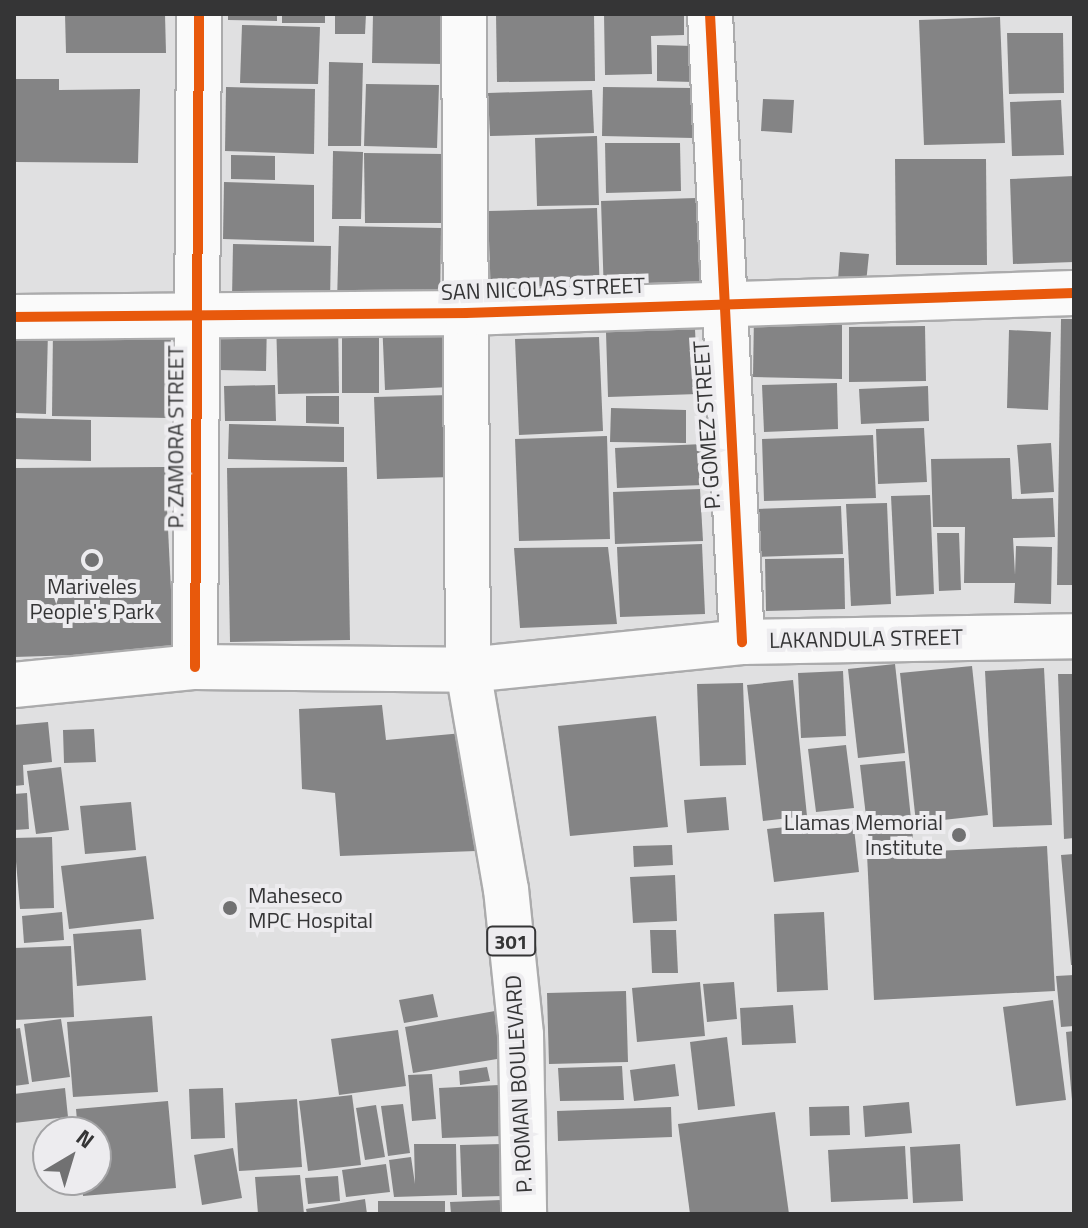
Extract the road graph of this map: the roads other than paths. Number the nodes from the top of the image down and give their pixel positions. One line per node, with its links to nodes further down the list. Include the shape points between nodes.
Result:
1 (199, 14): 7 (street, P. ZAMORA STREET)
2 (464, 14): 6 (street, P. ROMAN BOULEVARD)
3 (710, 14): 5 (street, P. GOMEZ STREET)
4 (1074, 293): 5 (street, SAN NICOLAS STREET)
5 (719, 301): 6 (street, SAN NICOLAS STREET); 10 (street, P. GOMEZ STREET)
6 (466, 313): 7 (street, SAN NICOLAS STREET); 12 (street, P. ROMAN BOULEVARD)
7 (197, 316): 8 (street, SAN NICOLAS STREET); 11 (street, P. ZAMORA STREET)
8 (14, 317)
9 (1074, 636): 10 (street, LAKANDULA STREET)
10 (742, 642): 12 (street, LAKANDULA STREET)
11 (195, 667): 12 (street, LAKANDULA STREET); 13 (street, LAKANDULA STREET)
12 (468, 670): 14 (street, P. ROMAN BOULEVARD / 301, via 506,889 521,1035)
13 (14, 685)
14 (524, 1214)

